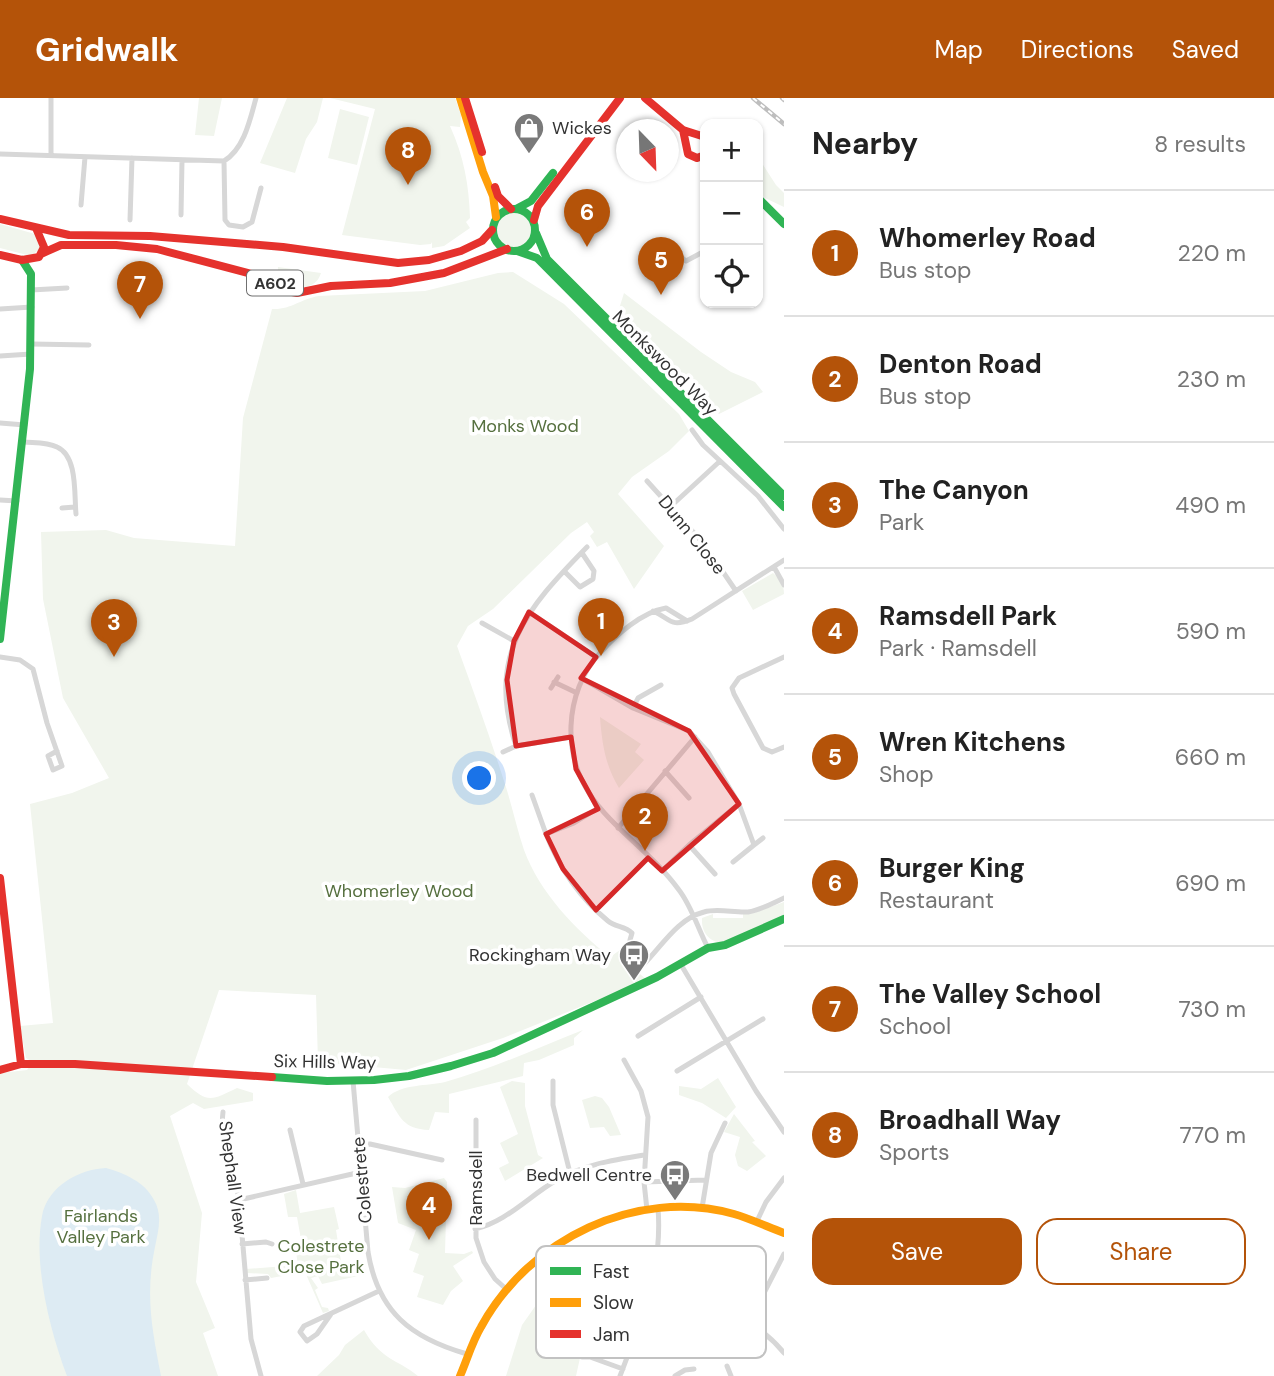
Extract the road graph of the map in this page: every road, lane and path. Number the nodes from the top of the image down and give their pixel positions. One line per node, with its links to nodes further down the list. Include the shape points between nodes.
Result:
1 (51, 98): 12 (street)
2 (256, 98): 17 (street, via 239,145)
3 (460, 98): 23 (main road)
4 (466, 98): 21 (main road, via 498,196)
5 (645, 98): 7 (main road)
6 (615, 99): 21 (main road, via 531,201); 26 (main road, via 538,206)
7 (684, 130): 8 (main road); 10 (main road)
8 (693, 135): 9 (main road); 10 (main road)
9 (700, 136)
10 (686, 142): 14 (main road, via 690,156)
11 (0, 154): 12 (street)
12 (51, 155): 13 (street)
13 (85, 157): 15 (street); 20 (street)
14 (700, 157)
15 (132, 158): 16 (street); 25 (street)
16 (182, 160): 17 (street); 22 (street)
17 (224, 161): 18 (street, via 225,220 235,227 250,224)
18 (261, 188)
19 (763, 203): 27 (main road)
20 (81, 205)
21 (514, 209): 23 (main road); 26 (main road)
22 (181, 215)
23 (496, 217): 29 (main road)
24 (0, 219): 28 (main road)
25 (130, 220)
26 (534, 220): 30 (main road)
27 (784, 224)
28 (36, 228): 29 (main road, A602, via 79,236 150,236 293,248 398,263 461,251); 36 (main road, via 43,240)
29 (492, 230): 32 (main road, via 496,241)
30 (536, 233): 33 (main road); 54 (main road, Monkswood Way, via 547,259)
31 (669, 248): 34 (street, via 686,261)
32 (507, 249): 33 (main road); 36 (main road, A602, via 444,273 297,293 263,277 157,249 61,245)
33 (517, 251): 48 (main road, Monkswood Way, via 537,258)
34 (700, 254)
35 (0, 255): 37 (main road)
36 (41, 255): 37 (main road); 38 (main road)
37 (22, 260): 38 (main road)
38 (31, 274): 40 (main road)
39 (67, 288): 40 (street)
40 (31, 290): 41 (main road)
41 (32, 307): 42 (street); 44 (main road)
42 (0, 309)
43 (89, 345): 44 (street)
44 (31, 349): 45 (street); 47 (main road)
45 (0, 356)
46 (0, 424): 47 (street)
47 (25, 425): 51 (main road)
48 (709, 429): 50 (street); 58 (main road, Monkswood Way)
49 (692, 430): 50 (street)
50 (699, 439): 52 (street)
51 (24, 442): 56 (main road); 59 (street, via 57,446 67,454 76,510)
52 (719, 462): 57 (street); 60 (street, via 758,496)
53 (647, 481): 57 (street, Dunn Close)
54 (784, 496)
55 (0, 500): 56 (street)
56 (17, 501): 68 (main road)
57 (670, 507): 67 (street, Dunn Close, via 704,544)
58 (784, 507)
59 (62, 508)
60 (784, 529)
61 (587, 547): 62 (street)
62 (582, 553): 65 (street); 65 (street, via 593,579 580,587)
63 (784, 560): 64 (street)
64 (774, 567): 66 (street); 67 (street)
65 (564, 571): 70 (street)
66 (784, 585)
67 (736, 591): 72 (street)
68 (2, 597): 71 (main road)
69 (653, 611): 72 (street, via 666,608); 72 (street, via 671,623); 77 (street)
70 (529, 612): 75 (street); 77 (street)
71 (1, 621): 74 (main road)
72 (687, 621)
73 (482, 622): 75 (street)
74 (0, 639)
75 (514, 641): 86 (street, via 506,698)
76 (0, 657): 88 (street, via 20,660 33,669)
77 (596, 657): 79 (street)
78 (784, 657): 87 (street, via 739,678 733,691 765,750)
79 (583, 679): 82 (street); 83 (street)
80 (554, 682): 82 (street)
81 (661, 685): 83 (street, via 638,698)
82 (577, 693): 84 (street)
83 (633, 708): 85 (street, via 679,725)
84 (571, 737): 86 (street); 94 (street, via 576,769)
85 (695, 737): 90 (street); 93 (street)
86 (516, 746): 89 (street)
87 (784, 747)
88 (57, 751)
89 (503, 752)
90 (665, 771): 92 (street); 95 (street)
91 (532, 795): 96 (street)
92 (689, 798)
93 (739, 804): 98 (street); 99 (street)
94 (598, 808): 95 (street); 96 (street)
95 (618, 828): 100 (street)
96 (546, 834): 107 (street, via 563,869)
97 (763, 838): 99 (street)
98 (689, 845): 102 (street); 103 (street)
99 (754, 845): 101 (street)
100 (648, 858): 102 (street); 107 (street)
101 (733, 862)
102 (662, 871): 108 (street, via 679,889)
103 (715, 874)
104 (0, 878): 106 (main road)
105 (784, 898): 108 (street, via 753,911 710,911)
106 (1, 903): 119 (main road)
107 (596, 910): 110 (street, via 612,924 629,929)
108 (693, 917): 111 (street); 112 (street, via 674,930)
109 (784, 919): 111 (main road, Six Hills Way)
110 (630, 940)
111 (708, 948): 113 (main road, Six Hills Way)
112 (643, 965)
113 (682, 967): 114 (street); 122 (main road, Six Hills Way, via 493,1053 433,1071)
114 (701, 997): 116 (street); 117 (street)
115 (764, 1020): 117 (street)
116 (638, 1036)
117 (726, 1041): 121 (street); 128 (street)
118 (624, 1060): 130 (street, via 641,1091 648,1117)
119 (21, 1064): 120 (main road, Six Hills Way); 122 (main road, Six Hills Way)
120 (0, 1070)
121 (677, 1071)
122 (353, 1081): 129 (street, Colestrete)
123 (554, 1081): 133 (street, via 553,1105)
124 (223, 1112): 138 (street, Shephall View, via 225,1154)
125 (476, 1120): 143 (street, Ramsdell)
126 (725, 1124): 135 (street)
127 (290, 1130): 137 (street)
128 (784, 1132)
129 (359, 1145): 131 (street); 132 (street, Colestrete)
130 (645, 1155): 133 (street); 136 (street)
131 (442, 1160)
132 (361, 1171): 137 (street); 155 (street, Colestrete, via 369,1252)
133 (570, 1173): 143 (street, via 500,1221)
134 (784, 1178): 142 (street)
135 (705, 1180): 136 (street); 140 (street)
136 (644, 1182): 141 (street)
137 (303, 1184): 138 (street)
138 (239, 1200): 145 (street, Shephall View)
139 (658, 1208): 140 (main road); 141 (main road); 148 (street)
140 (702, 1208): 142 (main road)
141 (647, 1210): 147 (main road, via 609,1219)
142 (757, 1221): 144 (main road)
143 (475, 1228): 153 (street, Ramsdell, via 484,1262)
144 (784, 1233)
145 (242, 1244): 146 (street, Shephall View); 152 (street, Shephall View)
146 (272, 1244)
147 (554, 1246)
148 (657, 1246)
149 (784, 1254): 154 (street)
150 (536, 1259): 153 (main road)
151 (267, 1278): 152 (street)
152 (245, 1280): 164 (street, Shephall View, via 251,1339)
153 (505, 1288): 159 (main road)
154 (766, 1289)
155 (379, 1291): 156 (street); 159 (street, Colestrete, via 407,1326)
156 (331, 1314): 156 (street, via 317,1334 307,1341 300,1332 304,1326)
157 (766, 1336): 158 (street)
158 (784, 1353)
159 (467, 1354): 165 (main road)
160 (592, 1358): 163 (street)
161 (727, 1366): 167 (street)
162 (694, 1369): 166 (street)
163 (622, 1373)
164 (261, 1376)
165 (460, 1376)
166 (675, 1376)
167 (731, 1376)

